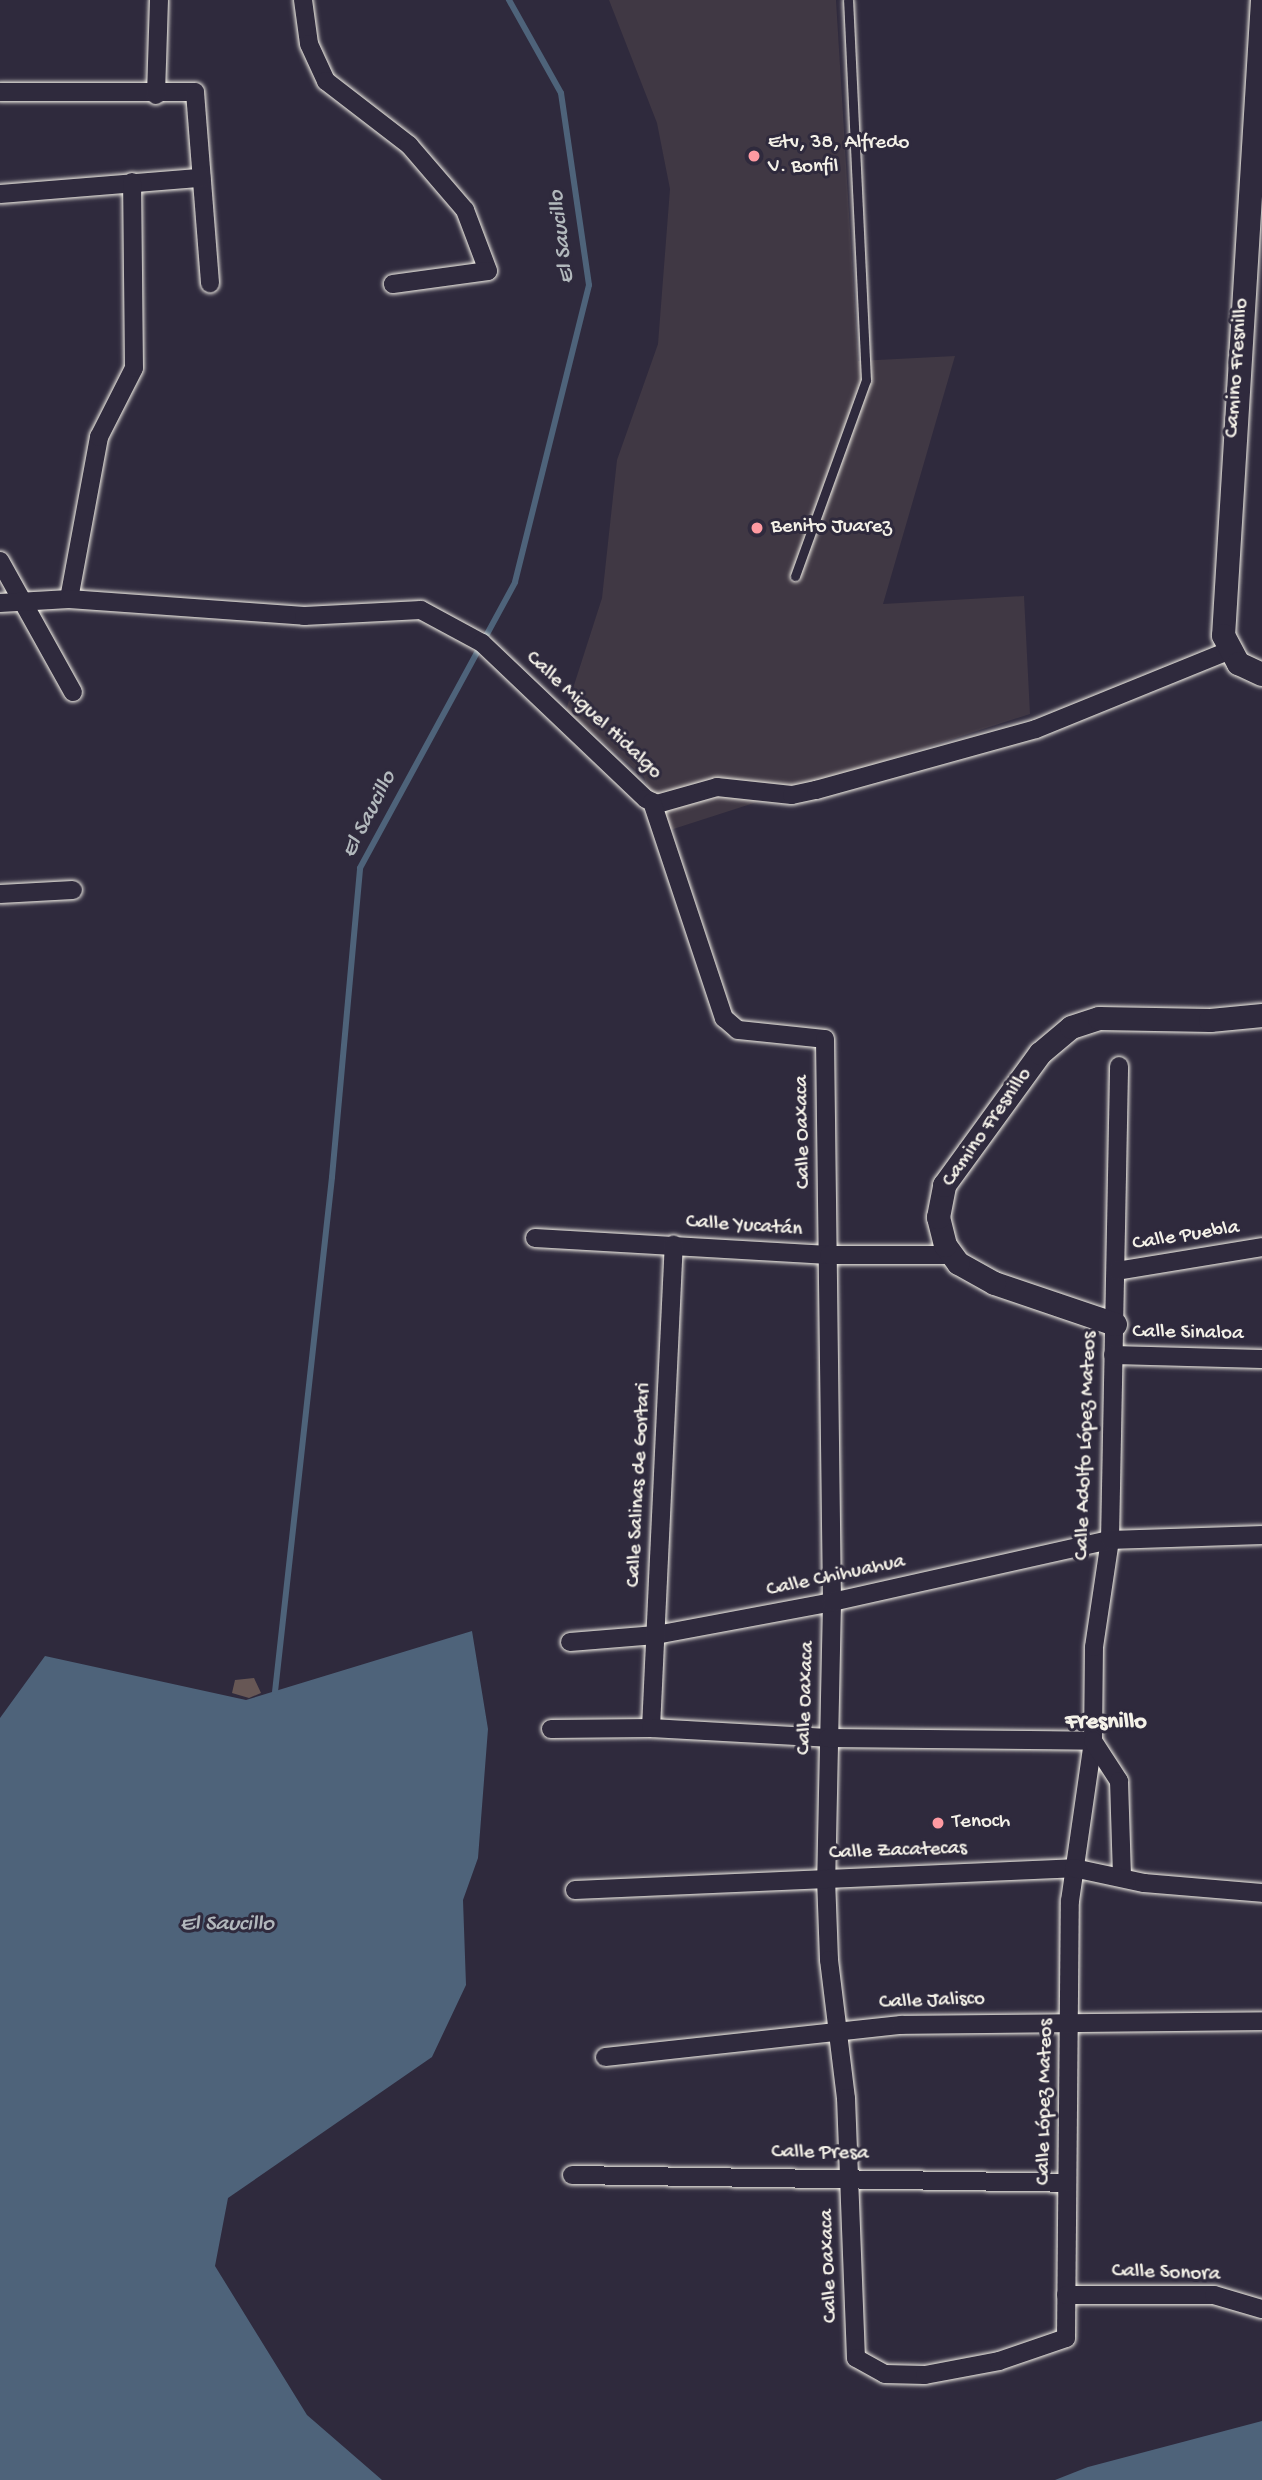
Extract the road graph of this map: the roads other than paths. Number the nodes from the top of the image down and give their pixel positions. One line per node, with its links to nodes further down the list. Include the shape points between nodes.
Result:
1 (159, 0): 6 (street)
2 (303, 0): 12 (street, via 309,44 326,81 408,145 465,210 488,271)
3 (848, 0): 14 (lane, via 866,380)
4 (1262, 0): 7 (street, Camino Fresnillo)
5 (0, 92): 6 (street)
6 (156, 95): 8 (street, via 195,92)
7 (1256, 170): 18 (street, Camino Fresnillo, via 1229,513 1223,635)
8 (201, 178): 9 (street); 11 (street)
9 (132, 182): 10 (street); 15 (street, via 134,368 99,437)
10 (0, 194)
11 (210, 283)
12 (393, 284)
13 (0, 561): 17 (street)
14 (795, 576)
15 (69, 599): 17 (street, Calle Miguel Hidalgo); 21 (street, Calle Miguel Hidalgo, via 304,616 421,610 482,643)
16 (0, 603): 17 (street, Calle Miguel Hidalgo)
17 (23, 603): 20 (street)
18 (1228, 651): 19 (street, via 1238,663); 21 (street, Calle Miguel Hidalgo, via 1036,729 816,790 792,795 717,787 665,804)
19 (1262, 674)
20 (73, 692)
21 (652, 802): 29 (street, Calle Oaxaca, via 724,1018 738,1030 825,1039)
22 (73, 890): 23 (street)
23 (0, 894)
24 (1262, 1015): 30 (street, Camino Fresnillo, via 1210,1020 1100,1018 1055,1037 944,1185 938,1217)
25 (1119, 1066): 31 (street, Calle Adolfo López Mateos)
26 (535, 1238): 27 (street, Calle Yucatán)
27 (674, 1245): 29 (street, Calle Yucatán); 38 (street, Calle Salinas de Gortari)
28 (1262, 1247): 31 (street, Calle Puebla)
29 (829, 1255): 30 (street, Calle Yucatán); 37 (street, Calle Oaxaca)
30 (951, 1255): 32 (street, via 994,1283)
31 (1117, 1271): 32 (street, Calle Adolfo López Mateos)
32 (1115, 1324): 33 (street, Calle Adolfo López Mateos)
33 (1113, 1355): 34 (street, Calle Sinaloa); 36 (street, Calle Adolfo López Mateos)
34 (1262, 1359)
35 (1262, 1535): 36 (street, Calle Chihuahua)
36 (1110, 1540): 37 (street, Calle Chihuahua); 43 (street, Calle Adolfo López Mateos, via 1094,1647)
37 (832, 1602): 38 (street, Calle Chihuahua); 42 (street, Calle Oaxaca)
38 (656, 1635): 39 (street, Calle Chihuahua); 40 (street, Calle Salinas de Gortari)
39 (570, 1643)
40 (651, 1728): 41 (street); 42 (street)
41 (551, 1729)
42 (828, 1738): 43 (street); 46 (street, Calle Oaxaca)
43 (1093, 1741): 44 (street, Calle Adolfo López Mateos); 45 (street, via 1119,1782)
44 (1074, 1868): 45 (street, Calle Zacatecas); 46 (street, Calle Zacatecas); 49 (street, Calle López Mateos)
45 (1122, 1876): 48 (street, Calle Zacatecas, via 1144,1883)
46 (826, 1878): 47 (street, Calle Zacatecas); 51 (street, Calle Oaxaca)
47 (575, 1890)
48 (1262, 1893)
49 (1070, 2021): 50 (street, Calle Jalisco); 51 (street, Calle Jalisco); 55 (street, Calle López Mateos)
50 (1262, 2021)
51 (835, 2030): 52 (street, Calle Jalisco); 54 (street, Calle Oaxaca, via 846,2098)
52 (604, 2057)
53 (572, 2175): 54 (street, Calle Presa)
54 (849, 2177): 55 (street, Calle Presa); 58 (street, Calle Oaxaca, via 856,2358 885,2374 925,2375 999,2361)
55 (1067, 2183): 56 (street, Calle López Mateos)
56 (1066, 2295): 57 (street, Calle Sonora, via 1214,2295); 58 (street, Calle López Mateos)
57 (1262, 2309)
58 (1066, 2338)

